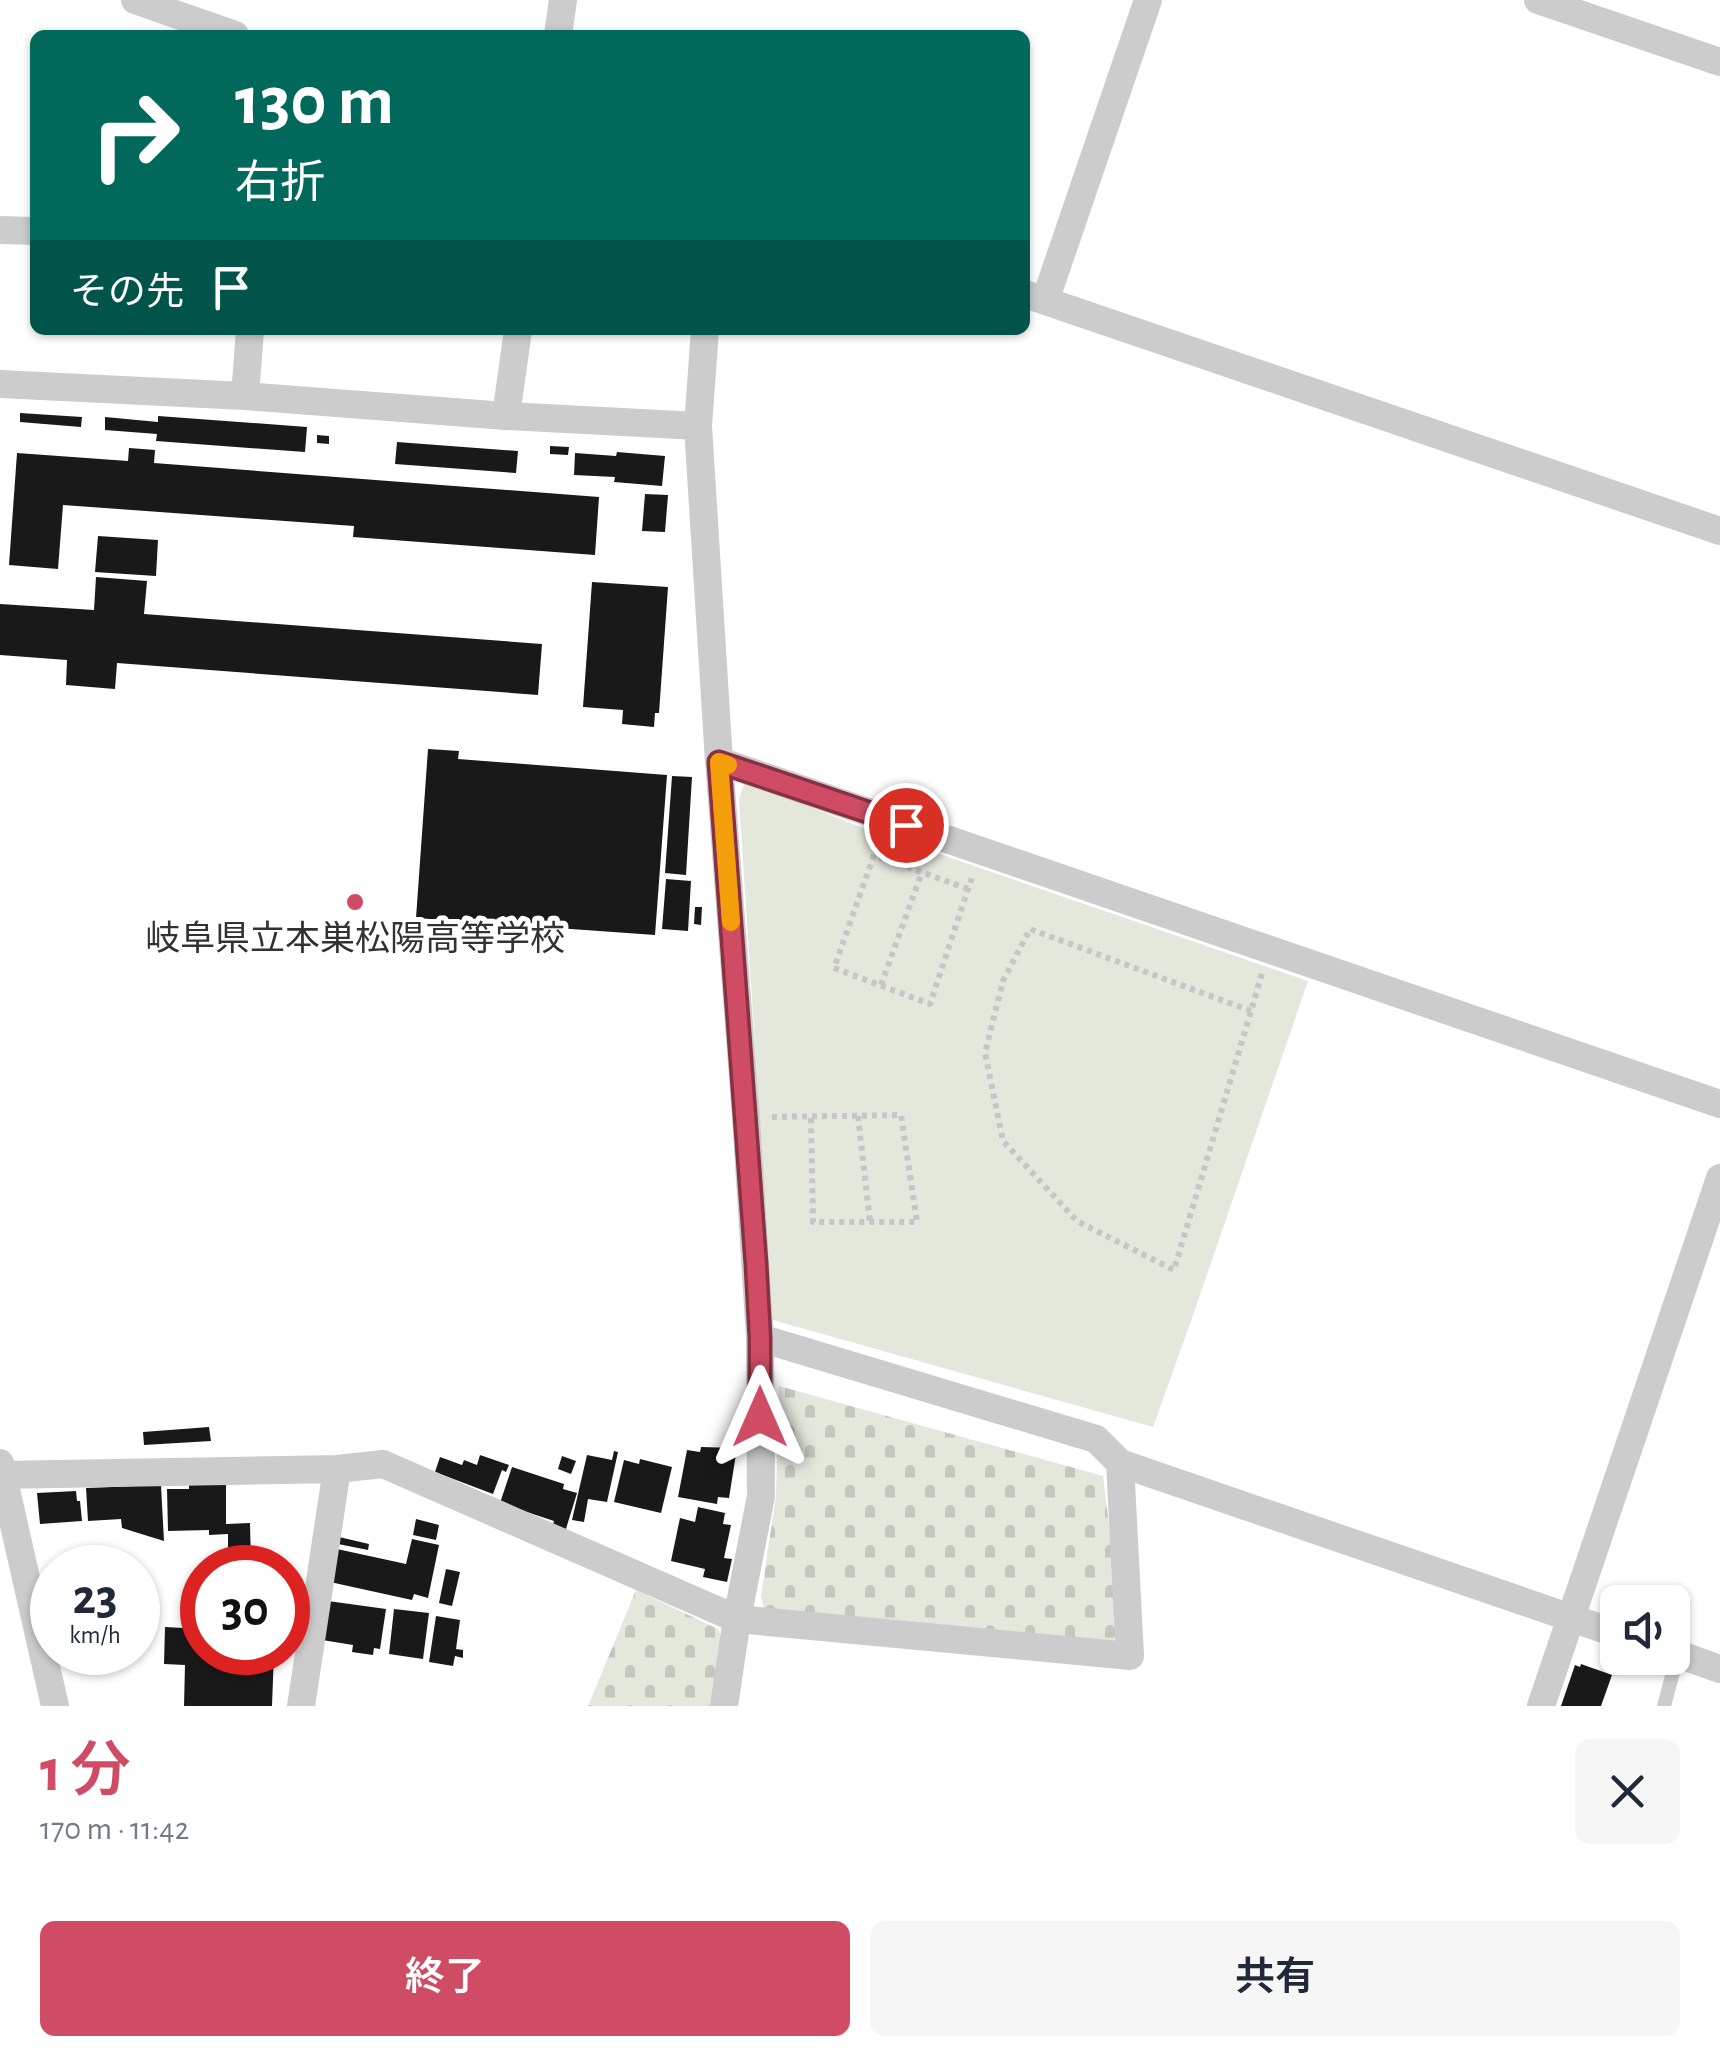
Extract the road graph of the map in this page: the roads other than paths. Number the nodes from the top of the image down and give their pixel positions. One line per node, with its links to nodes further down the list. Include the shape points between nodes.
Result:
1 (135, 0): 5 (street)
2 (563, 0): 7 (street)
3 (1148, 0): 11 (street)
4 (1538, 0): 8 (street)
5 (184, 8): 6 (street)
6 (226, 30)
7 (559, 30)
8 (1720, 62)
9 (0, 230): 10 (street)
10 (30, 231)
11 (1035, 298): 19 (street)
12 (250, 335): 16 (street)
13 (517, 335): 17 (street)
14 (705, 335): 18 (street)
15 (0, 384): 16 (street)
16 (245, 396): 17 (street)
17 (506, 416): 18 (street)
18 (698, 426): 20 (street)
19 (1720, 530)
20 (719, 762): 21 (street); 23 (street)
21 (1720, 1104)
22 (1720, 1178): 28 (street)
23 (760, 1338): 24 (street, via 1096,1438); 27 (street, via 761,1496)
24 (1120, 1462): 27 (street, via 1130,1656); 28 (street)
25 (336, 1469): 26 (street); 27 (street, via 383,1464); 34 (street)
26 (1, 1471): 33 (street)
27 (737, 1619): 35 (street)
28 (1571, 1619): 29 (street); 36 (street)
29 (1600, 1628)
30 (1690, 1658): 31 (street)
31 (1720, 1669)
32 (1670, 1675): 37 (lane)
33 (55, 1706)
34 (301, 1706)
35 (724, 1706)
36 (1541, 1706)
37 (1664, 1706)

